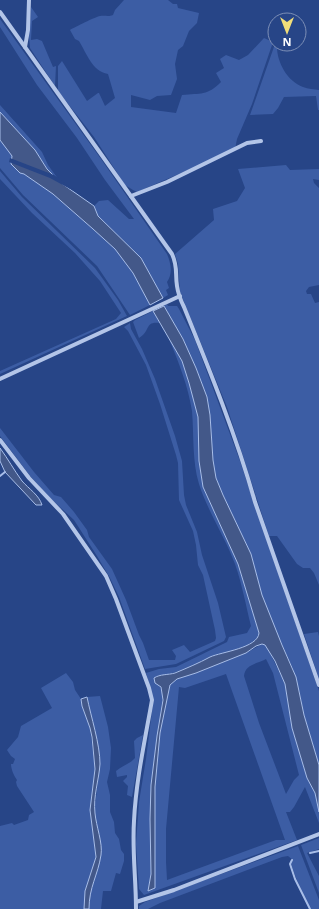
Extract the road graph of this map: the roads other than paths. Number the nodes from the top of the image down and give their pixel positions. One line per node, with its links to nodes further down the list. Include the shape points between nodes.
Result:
1 (29, 0): 3 (street)
2 (0, 12): 3 (street)
3 (25, 47): 5 (street)
4 (260, 141): 5 (street, via 247,143 167,182)
5 (131, 196): 6 (street, via 172,254 176,263)
6 (180, 296): 7 (street); 9 (street, via 224,408)
7 (0, 379)
8 (0, 440): 11 (street, via 29,478 63,514 106,576 149,688 152,700 135,799 133,852)
9 (319, 685)
10 (319, 834): 11 (street)
11 (136, 902): 12 (street)
12 (136, 909)

